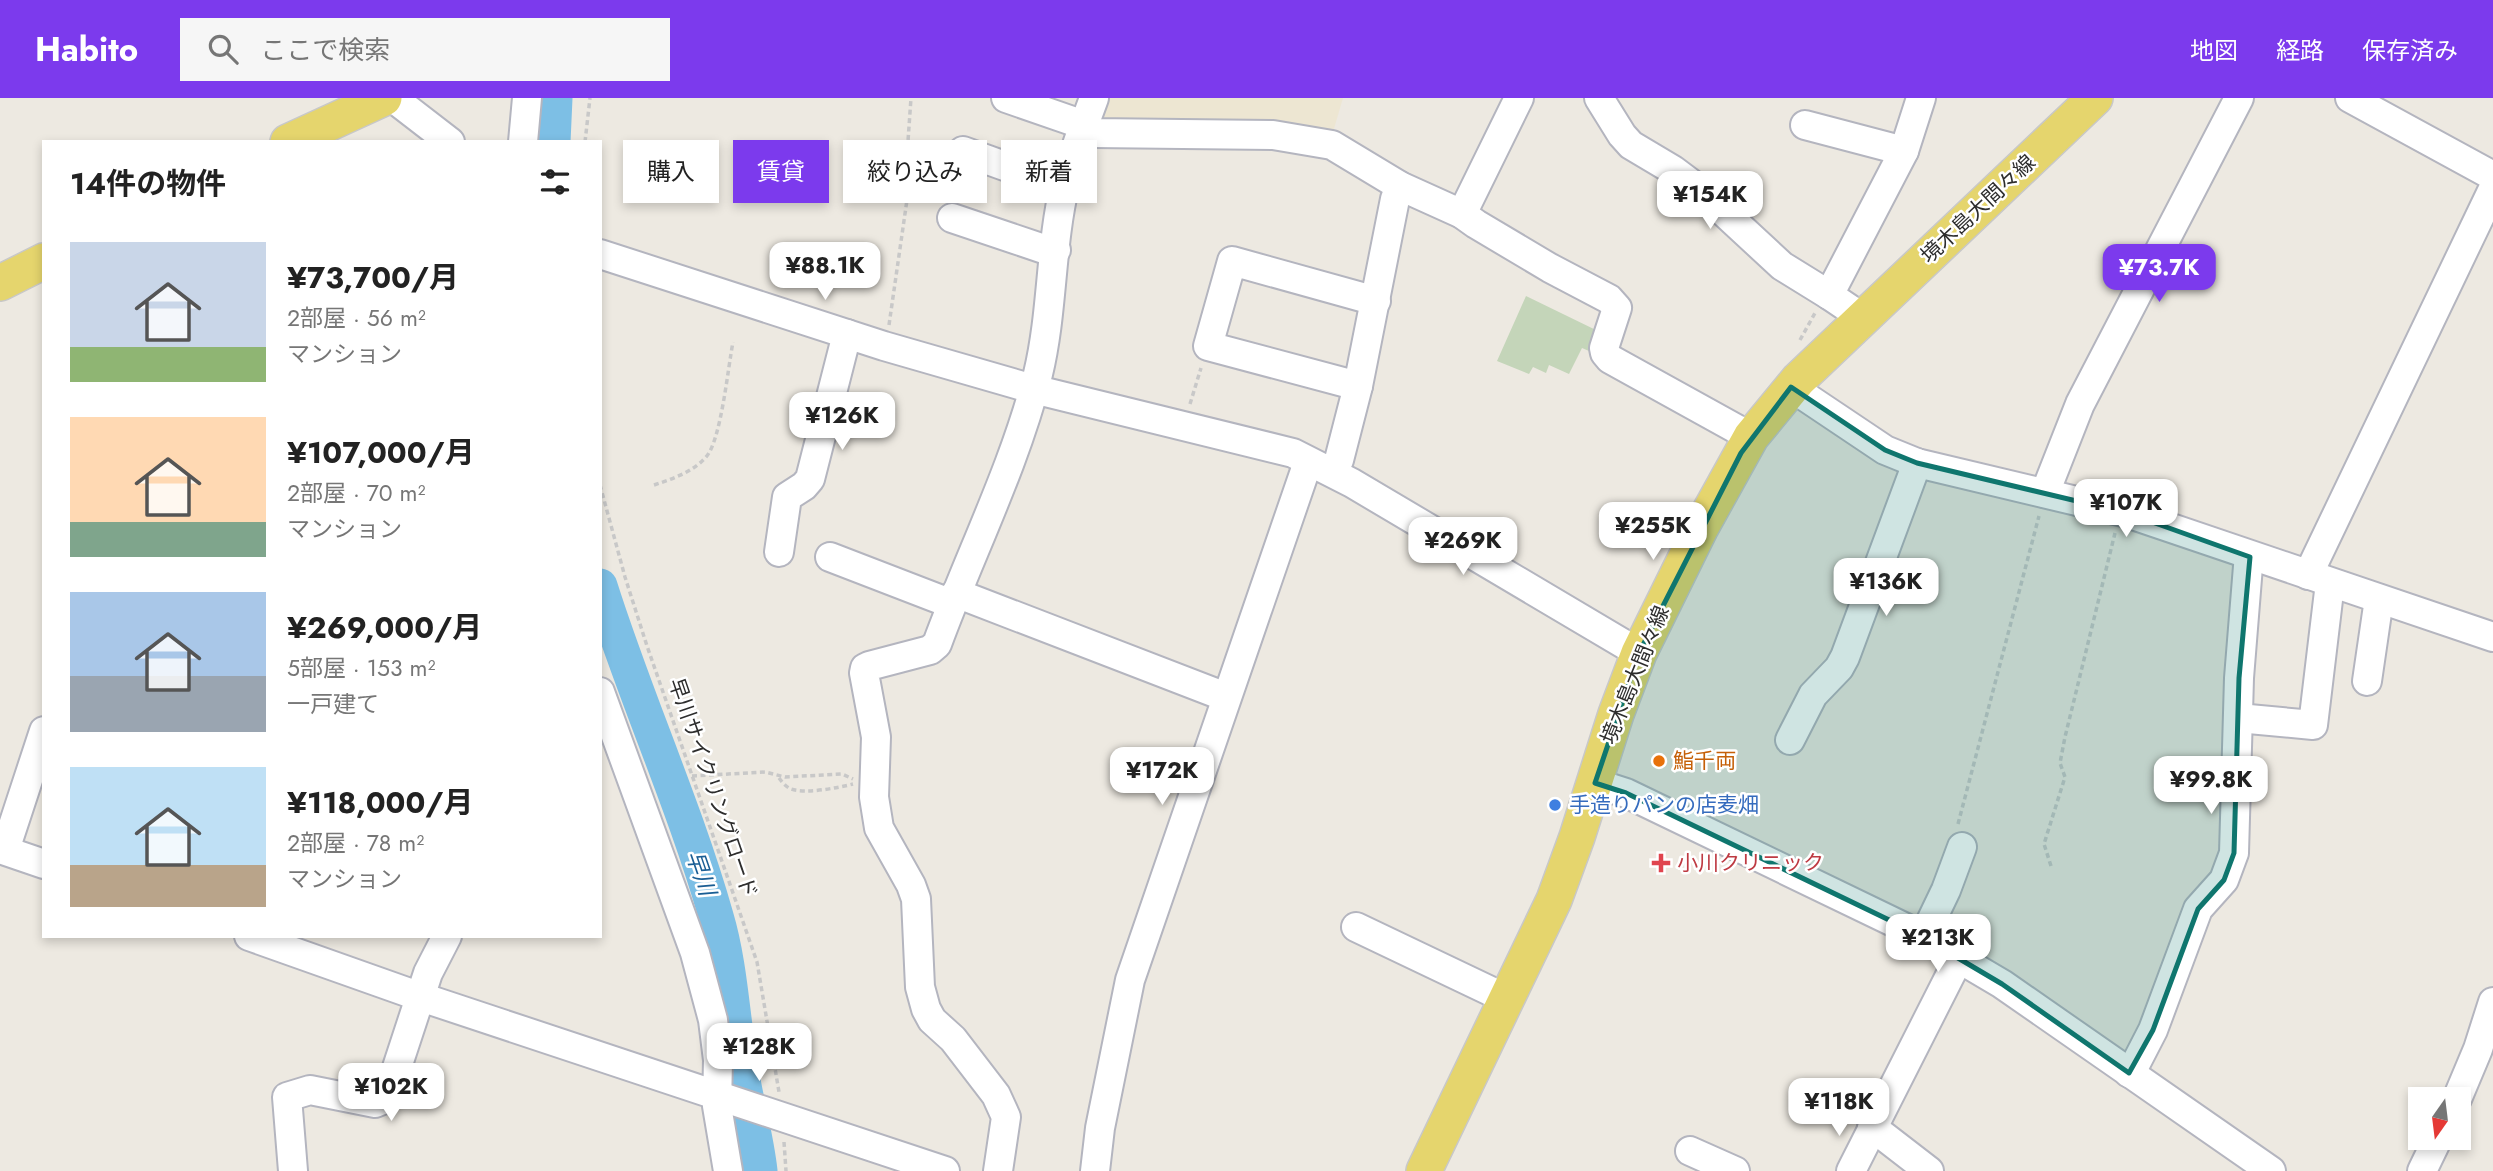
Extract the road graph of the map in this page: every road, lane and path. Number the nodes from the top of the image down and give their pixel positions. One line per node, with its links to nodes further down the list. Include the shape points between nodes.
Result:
1 (384, 98): 16 (main road)
2 (393, 98): 17 (street)
3 (527, 98): 18 (street)
4 (590, 98): 19 (path)
5 (911, 98): 37 (path, via 908,141 912,164)
6 (1006, 98): 15 (street)
7 (1094, 98): 15 (street)
8 (1519, 98): 26 (street)
9 (1599, 98): 32 (street, via 1631,145 1701,191)
10 (1921, 98): 21 (street)
11 (2095, 98): 34 (main road, 境木島大間々線)
12 (2239, 98): 49 (street, via 2080,404)
13 (2350, 98): 22 (street)
14 (1805, 125): 21 (street)
15 (1083, 127): 20 (street); 23 (street, via 1093,133 1273,135 1314,141 1332,145)
16 (292, 140)
17 (447, 140)
18 (523, 140)
19 (585, 140)
20 (1079, 140)
21 (1904, 151): 32 (street, via 1836,286)
22 (2493, 176)
23 (1401, 186): 26 (street); 33 (street)
24 (2493, 188): 54 (street)
25 (1063, 203): 28 (street)
26 (1462, 214): 44 (street, via 1614,302 1616,315 1604,348 1610,359)
27 (952, 218): 28 (street)
28 (1056, 250): 42 (street)
29 (602, 255): 35 (street)
30 (42, 262): 31 (main road)
31 (0, 283)
32 (1824, 300): 34 (street); 39 (path)
33 (1376, 301): 38 (street, via 1233,261); 40 (street)
34 (1863, 318): 41 (main road, 境木島大間々線)
35 (847, 334): 37 (street); 51 (street, via 810,479 787,497)
36 (733, 342): 47 (path, via 714,446 699,464)
37 (884, 346): 42 (street)
38 (1208, 346): 40 (street); 43 (path)
39 (1796, 348)
40 (1358, 386): 46 (street, via 1339,460)
41 (1791, 387): 44 (main road, 境木島大間々線); 45 (street, via 1885,450)
42 (1033, 389): 43 (street); 55 (street, via 995,504)
43 (1184, 426): 46 (street, via 1293,453)
44 (1751, 437): 58 (main road, 境木島大間々線)
45 (1917, 464): 49 (street); 64 (street, via 1845,657 1813,695)
46 (1320, 467): 58 (street); 61 (street)
47 (654, 485)
48 (602, 492): 65 (path, 早川サイクリングロード)
49 (2045, 493): 50 (street); 68 (path)
50 (2127, 513): 52 (street); 71 (path, via 2118,524 2065,737 2060,763 2065,777 2044,844)
51 (779, 552)
52 (2250, 556): 54 (street); 62 (street)
53 (830, 557): 55 (street)
54 (2319, 579): 56 (street); 62 (street, via 2313,725)
55 (954, 598): 61 (street); 91 (street, via 934,648 865,668 864,679 877,748 874,797 878,828 916,899 919,987 932,1020 996,1095 1006,1117)
56 (2379, 600): 57 (street); 59 (street)
57 (2493, 637)
58 (1639, 653): 67 (main road, 境木島大間々線)
59 (2367, 681)
60 (602, 697): 82 (street, via 695,953 713,1020)
61 (1226, 697): 92 (street, via 1130,980)
62 (2238, 718): 80 (street, via 2230,867 2198,909 2152,1030)
63 (42, 737): 69 (street)
64 (1790, 740)
65 (692, 776): 66 (path, via 765,772); 83 (path, 早川サイクリングロード, via 758,962)
66 (777, 776): 66 (path, via 842,774 860,783 794,789)
67 (1595, 783): 73 (street, via 1626,793); 78 (main road, 境木島大間々線, via 1554,900)
68 (1960, 837): 73 (street, via 1946,890)
69 (2, 849): 70 (street)
70 (42, 863)
71 (2050, 866)
72 (1356, 927): 78 (street)
73 (1923, 937): 76 (street)
74 (255, 938): 77 (street)
75 (446, 938): 77 (street)
76 (1959, 958): 80 (street); 84 (street)
77 (421, 997): 82 (street); 87 (street, via 387,1098 375,1103 310,1090 287,1097)
78 (1507, 999): 93 (main road, 境木島大間々線)
79 (2493, 1002): 81 (street)
80 (2129, 1073): 97 (street)
81 (2462, 1087)
82 (722, 1096): 83 (street); 88 (street, via 717,1107)
83 (780, 1116): 89 (path, 早川サイクリングロード); 90 (street)
84 (1872, 1127): 95 (street); 96 (street)
85 (2432, 1150): 98 (street)
86 (1690, 1151): 94 (street)
87 (293, 1171)
88 (728, 1171)
89 (786, 1171)
90 (944, 1171)
91 (998, 1171)
92 (1095, 1171)
93 (1424, 1171)
94 (1735, 1171)
95 (1851, 1171)
96 (1929, 1171)
97 (2271, 1171)
98 (2422, 1171)

